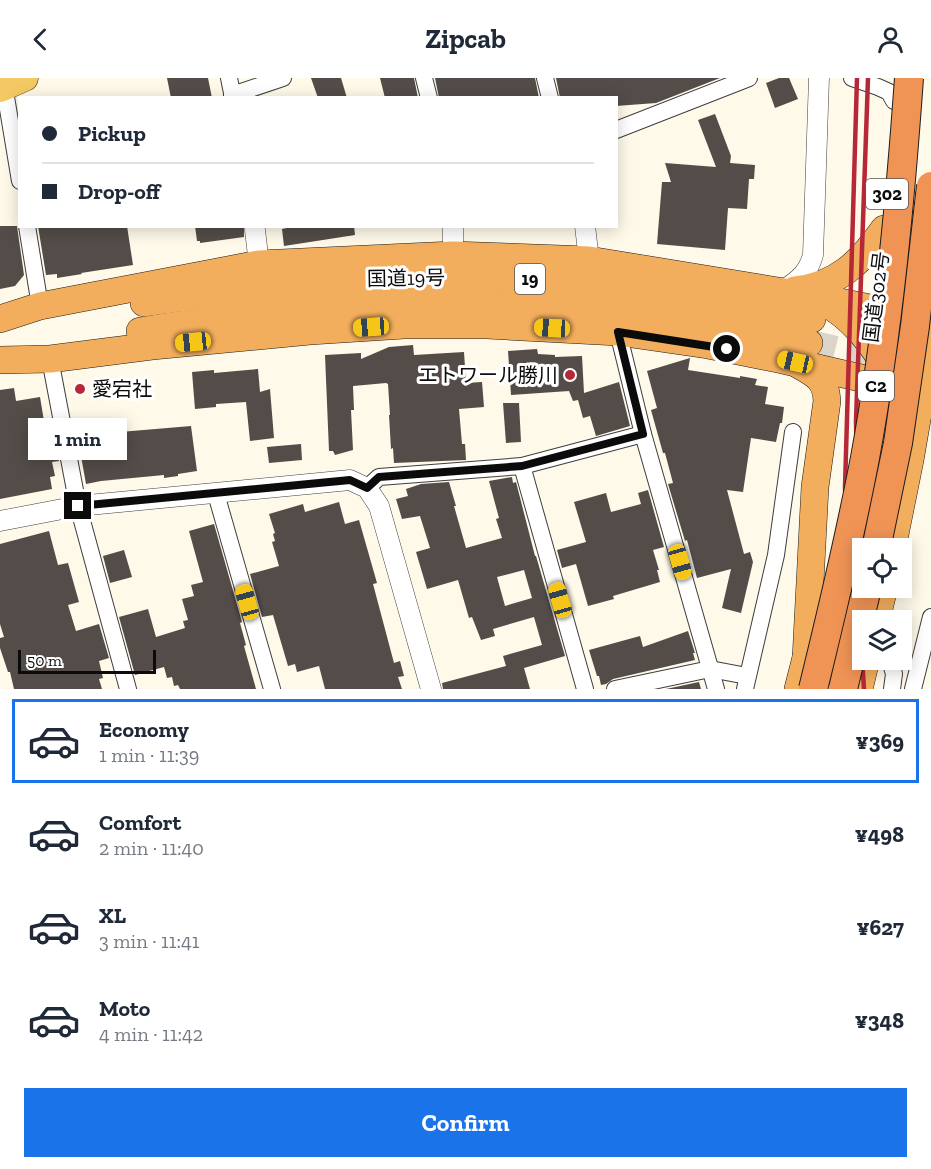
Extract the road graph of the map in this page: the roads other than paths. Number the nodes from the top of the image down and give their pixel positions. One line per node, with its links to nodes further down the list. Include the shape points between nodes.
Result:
1 (229, 78): 10 (street)
2 (283, 78): 10 (street)
3 (424, 78): 11 (street)
4 (545, 78): 12 (street)
5 (749, 78): 13 (street)
6 (819, 78): 24 (street, via 813,255 806,273)
7 (852, 78): 9 (street, via 889,92)
8 (8, 83): 14 (street)
9 (899, 86): 20 (highway, 国道302号 / 302); 61 (highway, C2, bridge, via 900,197 882,350 845,555)
10 (233, 96)
11 (428, 96)
12 (549, 96)
13 (618, 129)
14 (18, 165)
15 (931, 186): 45 (highway, C2, bridge, via 898,442)
16 (27, 228): 25 (street)
17 (255, 228): 23 (street)
18 (453, 228): 21 (street)
19 (585, 228): 22 (street)
20 (884, 229): 24 (highway, via 845,272 803,289); 26 (highway, 国道302号 / 302)
21 (453, 255): 22 (highway); 23 (highway)
22 (589, 260): 24 (highway)
23 (259, 264): 25 (highway)
24 (781, 291): 29 (highway)
25 (40, 306): 27 (highway)
26 (875, 309): 29 (highway); 31 (highway); 32 (highway, 国道302号 / 302); 35 (highway)
27 (0, 319)
28 (0, 323): 29 (highway, 国道19号 / 19, via 245,289 422,277 506,278 670,293 745,305)
29 (808, 331): 30 (highway, via 708,345); 32 (highway, via 842,314); 33 (highway, 国道19号 / 19, via 743,330 618,311 550,306 359,305 180,324); 35 (highway); 49 (highway, via 812,372 827,390 827,401 815,487)
30 (618, 332): 34 (highway, via 404,325 254,336); 38 (street)
31 (930, 337): 35 (highway, 国道302号 / 302); 35 (highway, via 915,347)
32 (870, 342): 35 (highway, 国道302号 / 302)
33 (0, 358): 34 (highway)
34 (50, 359): 43 (street)
35 (901, 382): 39 (highway, 国道302号 / 302); 49 (highway, 国道302号 / 302, via 850,463)
36 (931, 430): 39 (highway, via 917,444)
37 (793, 432): 53 (street, via 776,555)
38 (643, 434): 40 (street); 50 (street)
39 (910, 460): 46 (highway, 国道302号 / 302)
40 (522, 466): 41 (street, via 379,477); 57 (street)
41 (367, 488): 42 (street, via 350,480); 56 (street, via 379,506)
42 (216, 494): 43 (street); 55 (street)
43 (78, 506): 44 (street); 54 (street)
44 (0, 520)
45 (878, 538)
46 (894, 538)
47 (865, 598): 62 (highway, bridge)
48 (931, 617): 65 (street)
49 (806, 658): 60 (highway, 国道302号 / 302)
50 (710, 669): 53 (street); 58 (street); 59 (street)
51 (864, 670): 63 (highway)
52 (893, 670): 64 (street)
53 (746, 682)
54 (128, 689)
55 (272, 689)
56 (431, 689)
57 (585, 689)
58 (615, 689)
59 (716, 689)
60 (798, 689)
61 (813, 689)
62 (843, 689)
63 (859, 689)
64 (892, 689)
65 (913, 689)

